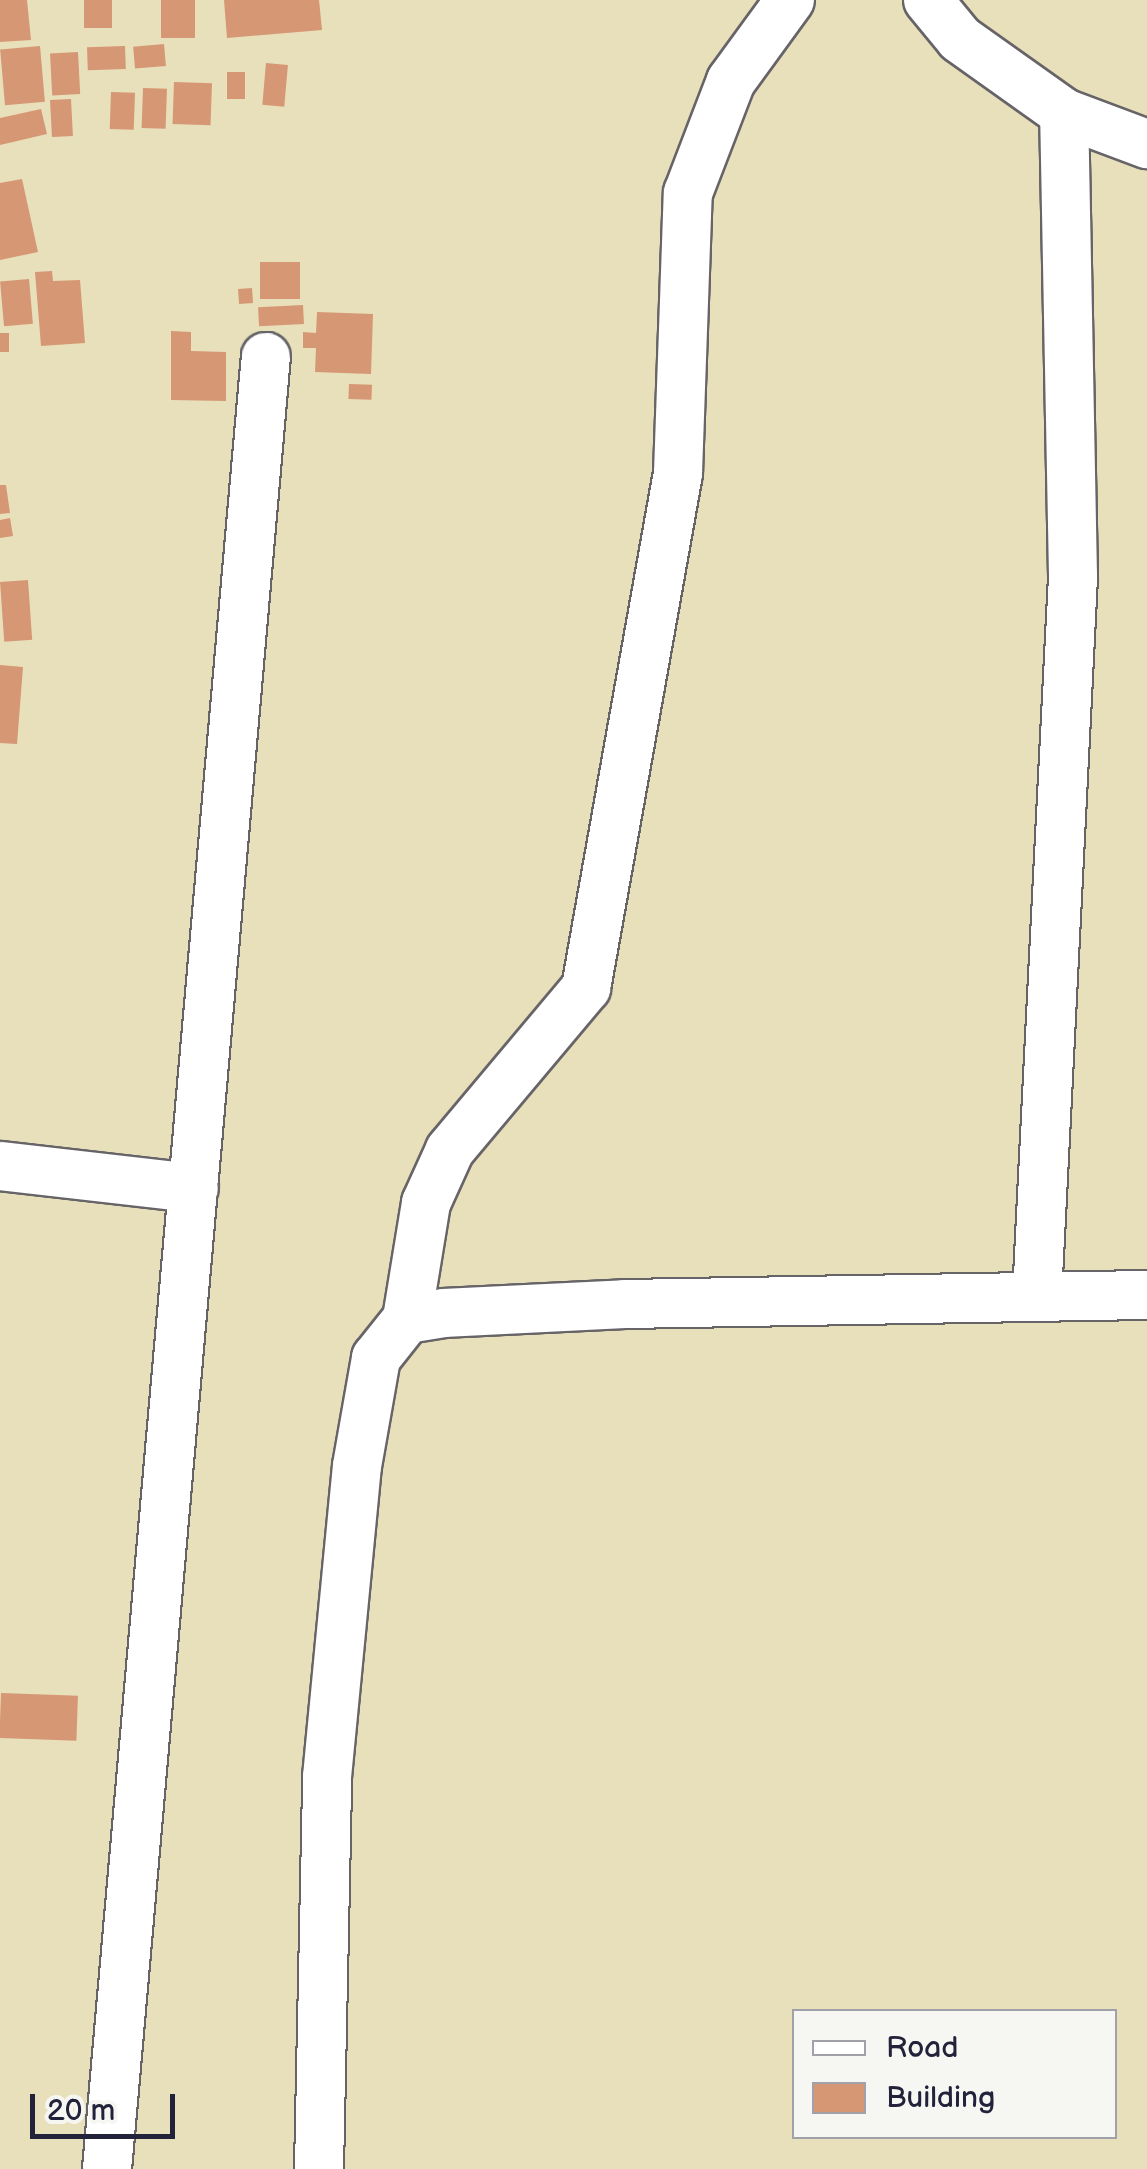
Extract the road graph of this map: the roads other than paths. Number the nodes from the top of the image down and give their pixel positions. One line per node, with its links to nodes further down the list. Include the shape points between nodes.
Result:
1 (790, 0): 10 (street, via 731,80 688,193 678,473 586,988 450,1150 426,1203)
2 (928, 0): 3 (street, via 960,39)
3 (1064, 113): 4 (street); 9 (street, via 1073,576)
4 (1147, 144)
5 (266, 357): 7 (street)
6 (0, 1166): 7 (street)
7 (194, 1188): 11 (street)
8 (1147, 1295): 9 (street)
9 (1037, 1297): 10 (street, via 625,1304)
10 (407, 1319): 12 (street, via 376,1358 357,1466 327,1777)
11 (107, 2169)
12 (318, 2169)

